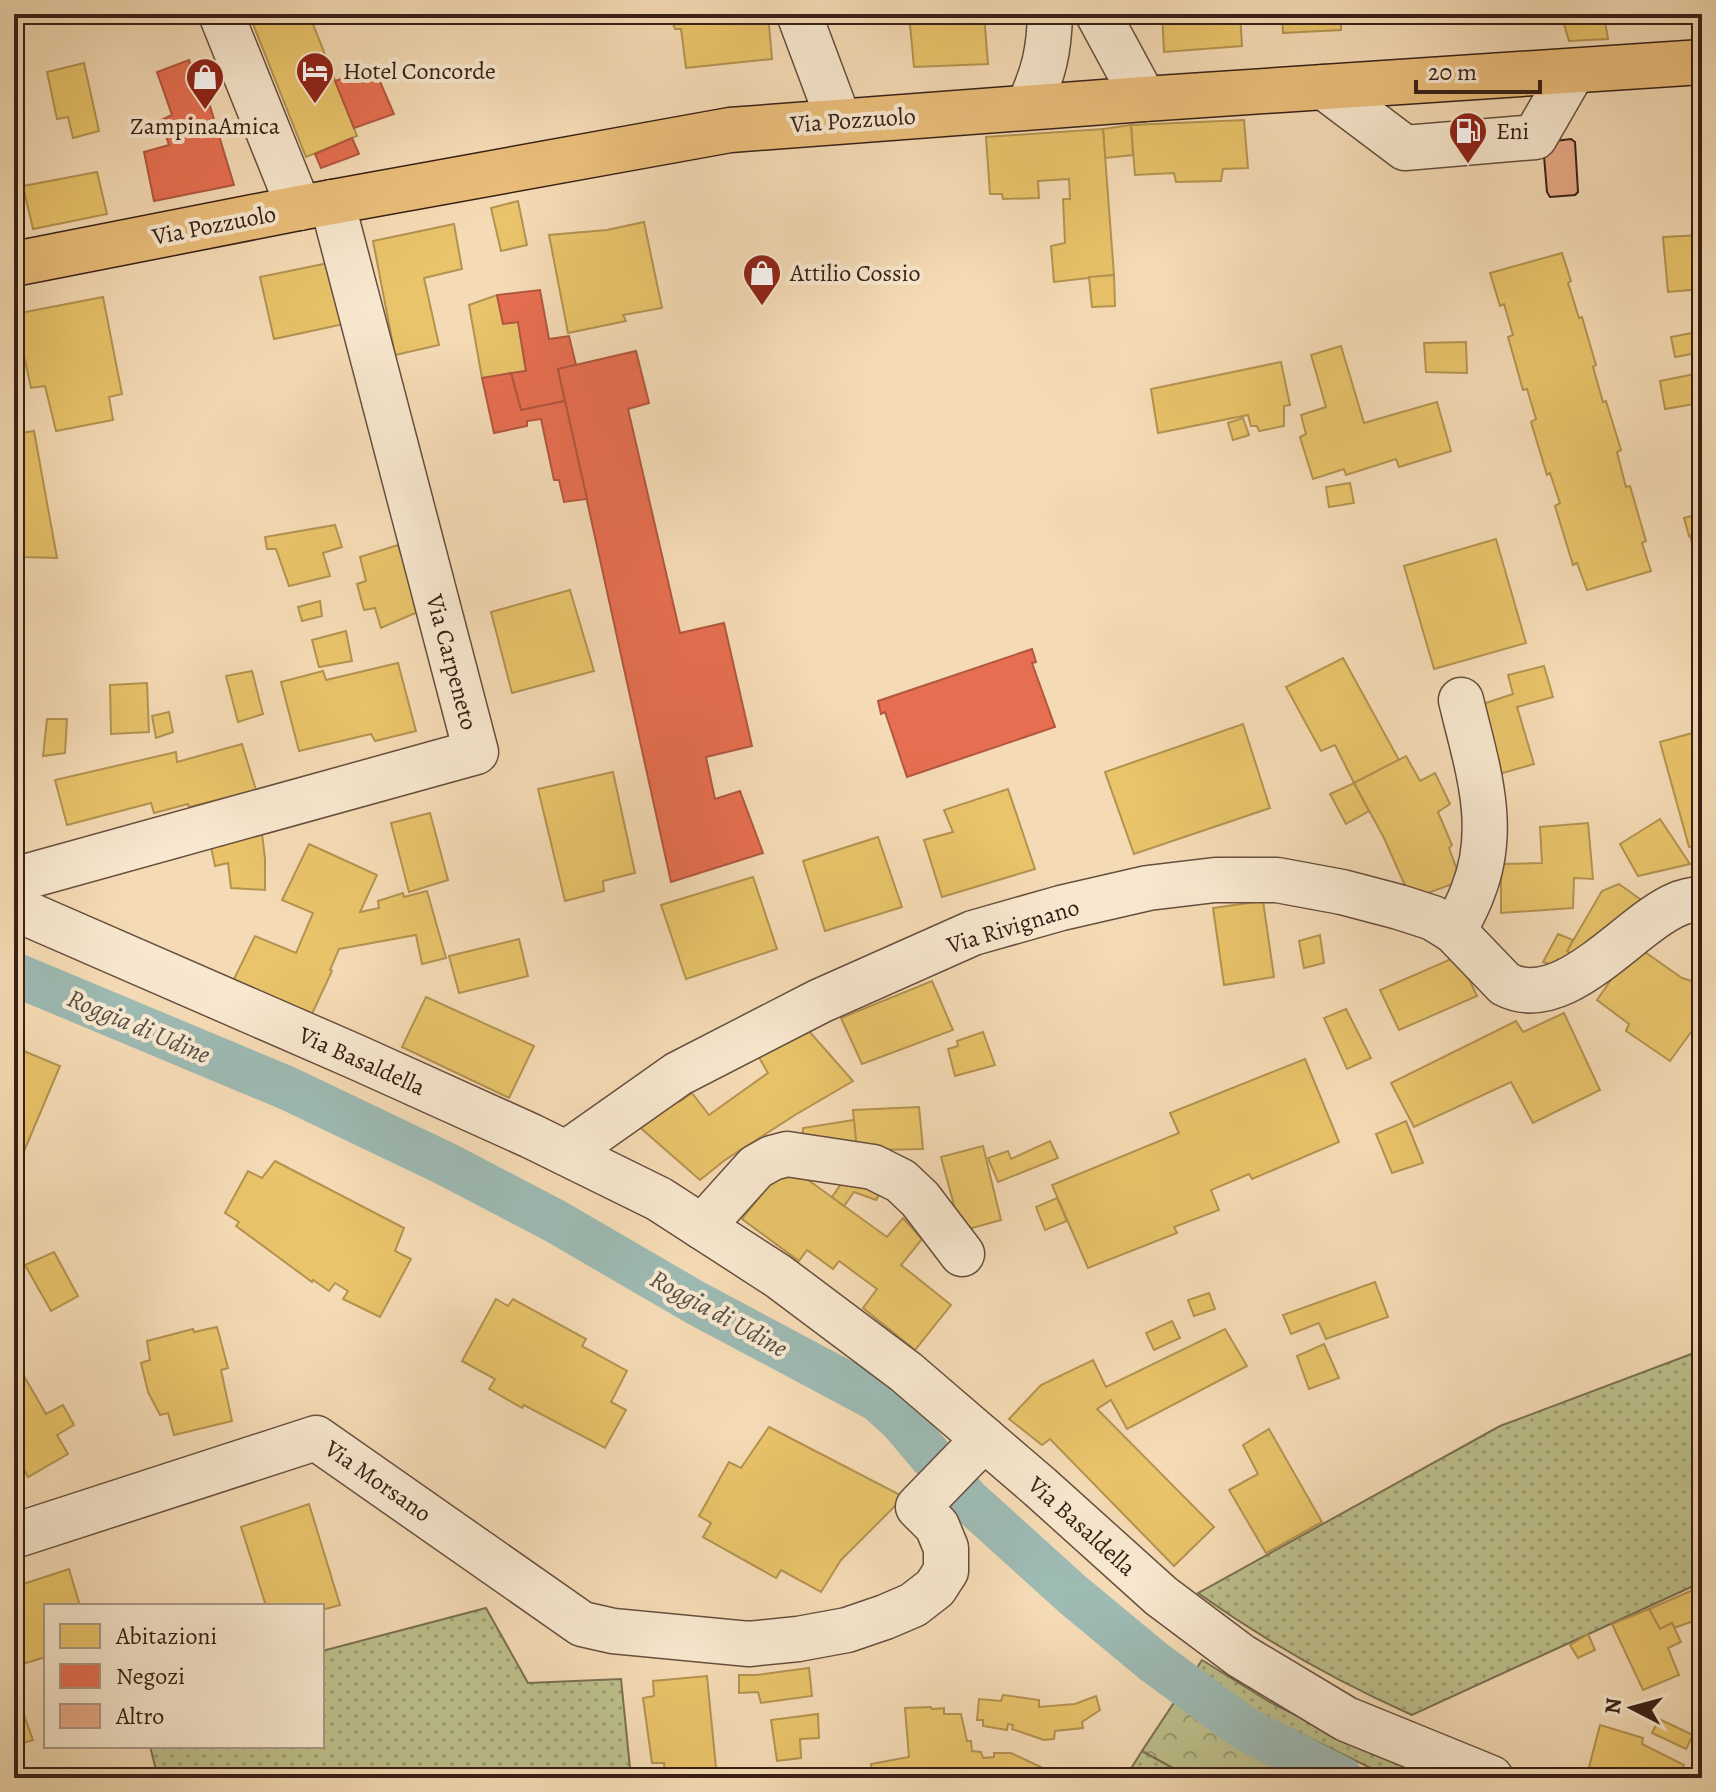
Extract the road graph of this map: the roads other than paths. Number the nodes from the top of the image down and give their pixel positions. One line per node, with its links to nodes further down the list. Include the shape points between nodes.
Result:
1 (221, 14): 11 (street)
2 (799, 14): 10 (street)
3 (1050, 14): 9 (street, via 1049,48)
4 (1098, 14): 8 (street)
5 (1702, 62): 6 (main road, Via Pozzuolo)
6 (1573, 71): 7 (main road, Via Pozzuolo); 7 (street, via 1535,137 1405,148)
7 (1324, 87): 8 (main road, Via Pozzuolo)
8 (1144, 99): 9 (main road, Via Pozzuolo)
9 (1028, 107): 10 (main road, Via Pozzuolo)
10 (839, 121): 11 (main road, Via Pozzuolo, via 730,130)
11 (316, 205): 12 (main road, Via Pozzuolo); 14 (street, Via Carpeneto, via 476,752)
12 (14, 264)
13 (1461, 700): 17 (street, via 1485,802 1485,835 1474,890)
14 (14, 880)
15 (1702, 898): 17 (street, Via Rivignano, via 1663,911 1594,965 1543,990 1526,992 1505,984)
16 (14, 908): 18 (street, Via Basaldella)
17 (1454, 931): 18 (street, Via Rivignano, via 1399,907 1277,880 1148,888 1061,908 973,933 820,1001 678,1074)
18 (566, 1153): 19 (street, Via Basaldella, via 659,1199)
19 (702, 1227): 20 (street, via 756,1167 787,1154 873,1167 901,1181); 21 (street, Via Basaldella, via 895,1363)
20 (962, 1254)
21 (972, 1450): 22 (street, Via Morsano, via 918,1507 937,1526 946,1548 946,1571 935,1588 885,1617 834,1632 749,1644 582,1624 316,1438); 23 (street, Via Basaldella, via 1241,1656 1346,1719)
22 (14, 1536)
23 (1491, 1778)

